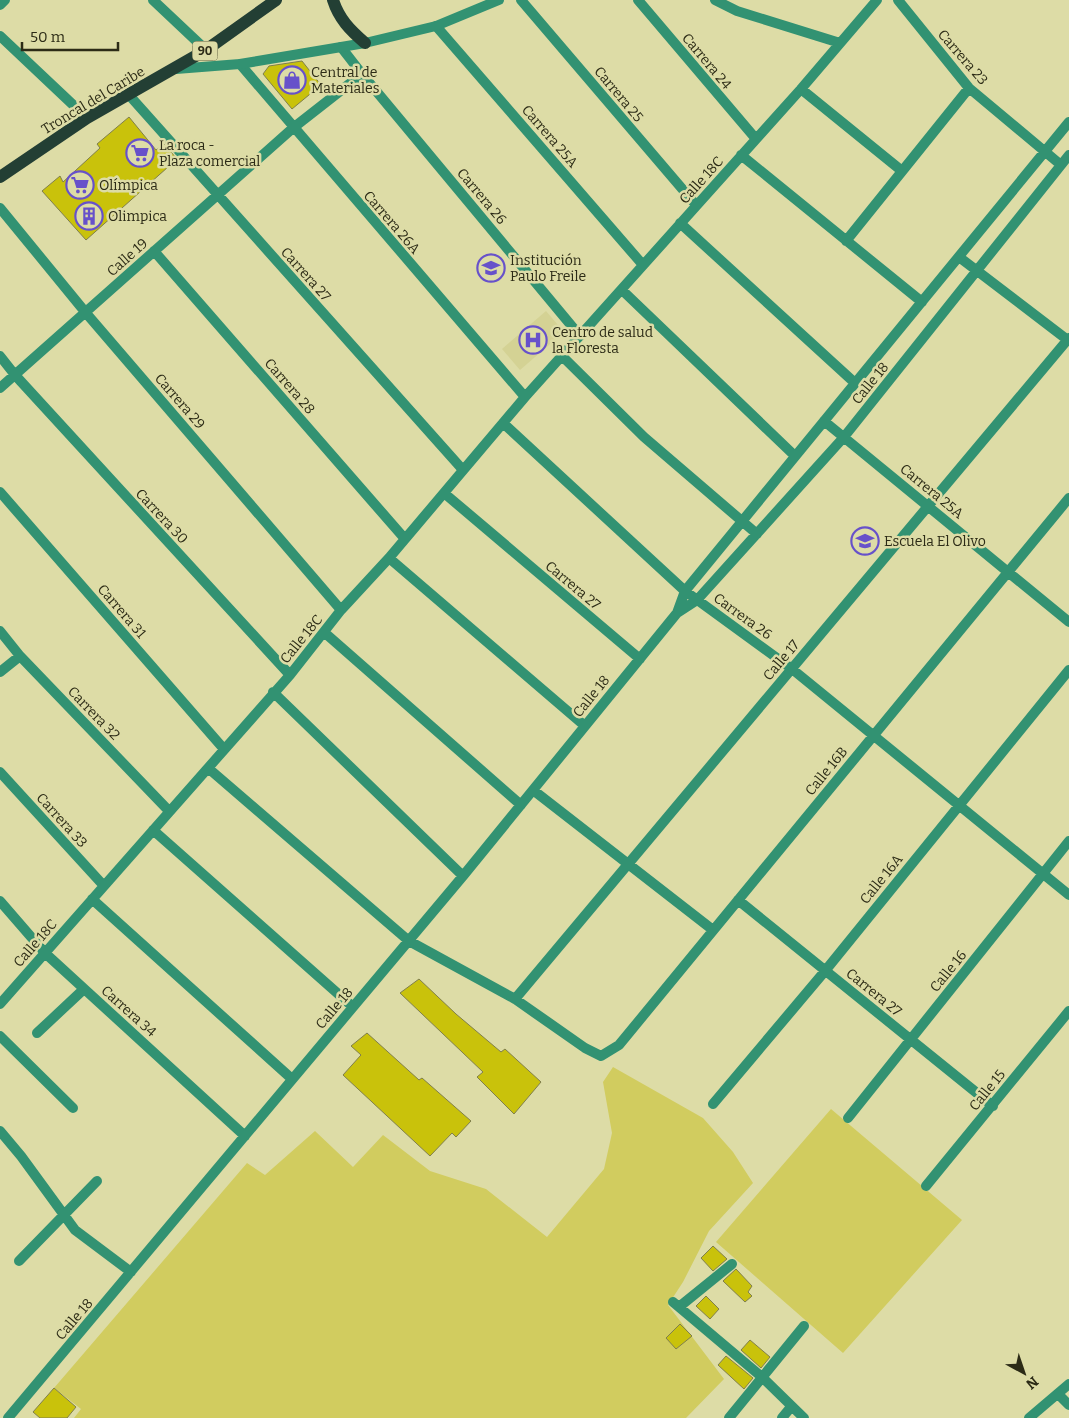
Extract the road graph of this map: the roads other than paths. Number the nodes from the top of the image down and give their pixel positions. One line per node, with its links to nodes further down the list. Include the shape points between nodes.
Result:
1 (6, 0): 11 (street)
2 (153, 0): 17 (street)
3 (276, 0): 17 (main road, Troncal del Caribe / 90)
4 (333, 0): 14 (main road, via 349,29)
5 (499, 0): 12 (street)
6 (521, 0): 35 (street, Carrera 25)
7 (638, 0): 27 (street, Carrera 24)
8 (715, 0): 15 (street, via 737,11)
9 (877, 0): 15 (street, Calle 18C)
10 (898, 0): 21 (street, Carrera 23)
11 (0, 5)
12 (436, 26): 14 (street); 41 (street, Carrera 25A)
13 (0, 36): 24 (street)
14 (365, 43): 16 (street)
15 (840, 43): 22 (street, Calle 18C)
16 (340, 47): 18 (street); 20 (street)
17 (206, 50): 19 (main road, Troncal del Caribe / 90)
18 (240, 64): 19 (street); 26 (street, Carrera 26A)
19 (176, 69): 23 (main road, Troncal del Caribe / 90)
20 (362, 74): 26 (street, Calle 19); 46 (street, Carrera 26)
21 (969, 88): 28 (street, Carrera 23); 32 (street)
22 (801, 89): 27 (street, Calle 18C); 32 (street)
23 (130, 95): 24 (main road, Troncal del Caribe / 90); 34 (street, Carrera 27)
24 (87, 118): 33 (main road, Troncal del Caribe / 90)
25 (1069, 122): 28 (street, Calle 18)
26 (293, 128): 34 (street, Calle 19); 53 (street, Carrera 26A)
27 (756, 139): 29 (street, Calle 18C)
28 (1045, 152): 31 (street, Carrera 23); 40 (street, Calle 18)
29 (741, 155): 35 (street, Calle 18C); 38 (street)
30 (1069, 155): 31 (street, Calle 18)
31 (1061, 164): 42 (street, Calle 18)
32 (902, 171): 38 (street)
33 (0, 177)
34 (217, 196): 39 (street, Calle 19); 58 (street, Carrera 27)
35 (696, 205): 37 (street, Calle 18C)
36 (0, 208): 45 (street, Carrera 29)
37 (680, 223): 41 (street, Calle 18C); 51 (street, Calle 18)
38 (846, 240): 44 (street)
39 (154, 251): 45 (street, Calle 19); 65 (street, Carrera 28)
40 (959, 257): 42 (street); 44 (street, Calle 18)
41 (643, 265): 43 (street, Calle 18C)
42 (976, 271): 47 (street); 56 (street, Calle 18)
43 (622, 291): 46 (street, Calle 18C); 57 (street)
44 (922, 302): 51 (street, Calle 18)
45 (86, 313): 50 (street, Calle 19); 70 (street, Carrera 29)
46 (580, 336): 49 (street, Calle 18C)
47 (1069, 340): 62 (street, Calle 17)
48 (0, 356): 50 (street, Carrera 30)
49 (563, 357): 53 (street, Calle 18C); 63 (street, via 644,437)
50 (15, 375): 52 (street, Calle 19); 80 (street, Carrera 30)
51 (855, 383): 54 (street, Calle 18)
52 (0, 388)
53 (525, 397): 55 (street, Calle 18C)
54 (824, 421): 56 (street, Carrera 25A); 57 (street, Calle 18)
55 (503, 423): 58 (street, Calle 18C); 68 (street, Carrera 26)
56 (844, 437): 62 (street, Carrera 25A); 64 (street, Calle 18)
57 (795, 456): 63 (street, Calle 18)
58 (463, 470): 60 (street, Calle 18C)
59 (0, 492): 84 (street, Carrera 31)
60 (444, 493): 65 (street, Calle 18C); 76 (street, Carrera 27)
61 (1069, 498): 67 (street, Calle 16B)
62 (930, 507): 67 (street, Carrera 25A); 77 (street, Calle 17)
63 (742, 520): 64 (street); 68 (street, Calle 18)
64 (757, 534): 69 (street, Calle 18)
65 (404, 539): 66 (street, Calle 18C)
66 (389, 558): 70 (street, Calle 18C); 82 (street)
67 (1008, 572): 72 (street, Carrera 25A); 83 (street, Calle 16B)
68 (685, 591): 69 (street, Carrera 26); 71 (street, Calle 18)
69 (697, 600): 71 (street, Calle 18); 77 (street, Carrera 26)
70 (342, 610): 74 (street, Calle 18C)
71 (676, 613): 76 (street, Calle 18)
72 (1069, 622)
73 (0, 631): 75 (street, Carrera 32)
74 (325, 633): 80 (street, Calle 18C); 89 (street)
75 (20, 656): 79 (street); 90 (street, Carrera 32)
76 (640, 659): 82 (street, Calle 18)
77 (792, 669): 83 (street, Carrera 26); 93 (street, Calle 17)
78 (1069, 670): 88 (street, Calle 16A)
79 (0, 672)
80 (290, 675): 81 (street, Calle 18C)
81 (273, 692): 84 (street, Calle 18C); 95 (street)
82 (585, 726): 87 (street, Calle 18)
83 (873, 736): 88 (street, Carrera 26); 99 (street, Calle 16B)
84 (223, 748): 85 (street, Calle 18C)
85 (208, 768): 90 (street, Calle 18C); 102 (street)
86 (0, 772): 96 (street, Carrera 33)
87 (533, 790): 89 (street, Calle 18); 93 (street)
88 (958, 804): 94 (street, Carrera 26); 104 (street, Calle 16A)
89 (521, 805): 95 (street, Calle 18)
90 (169, 811): 91 (street, Calle 18C)
91 (153, 830): 96 (street, Calle 18C); 108 (street)
92 (1069, 841): 94 (street, Calle 16)
93 (628, 864): 101 (street); 106 (street, Calle 17)
94 (1043, 874): 97 (street, Carrera 26); 112 (street, Calle 16)
95 (463, 876): 102 (street, Calle 18)
96 (104, 886): 98 (street, Calle 18C)
97 (1069, 895)
98 (92, 899): 103 (street, Calle 18C); 113 (street)
99 (738, 900): 101 (street, Calle 16B); 104 (street, Carrera 27)
100 (0, 902): 103 (street, Carrera 34)
101 (713, 930): 106 (street, Calle 16B, via 619,1046 601,1056)
102 (409, 941): 106 (street); 108 (street, Calle 18)
103 (45, 953): 105 (street, Carrera 34); 107 (street, Calle 18C)
104 (825, 971): 112 (street, Carrera 27); 114 (street, Calle 16A)
105 (84, 989): 110 (street); 119 (street, Carrera 34)
106 (514, 999)
107 (0, 1004)
108 (353, 1007): 113 (street, Calle 18)
109 (1069, 1011): 115 (street, Calle 15)
110 (37, 1033)
111 (0, 1036): 116 (street)
112 (910, 1040): 115 (street, Carrera 27); 117 (street, Calle 16)
113 (292, 1079): 119 (street, Calle 18)
114 (713, 1104)
115 (993, 1106): 121 (street, Calle 15)
116 (73, 1108)
117 (848, 1118)
118 (0, 1131): 122 (street)
119 (245, 1136): 125 (street, Calle 18)
120 (97, 1180): 122 (street)
121 (926, 1186)
122 (64, 1215): 123 (street); 125 (street, via 75,1230)
123 (19, 1261)
124 (732, 1264): 127 (street, via 676,1305)
125 (131, 1272): 132 (street, Calle 18)
126 (804, 1326): 127 (street)
127 (763, 1378): 131 (street); 133 (street)
128 (1069, 1384): 129 (street)
129 (1058, 1394): 130 (street); 136 (street)
130 (1069, 1405)
131 (791, 1407): 134 (street); 135 (street)
132 (8, 1418)
133 (729, 1418)
134 (782, 1418)
135 (804, 1418)
136 (1029, 1418)

